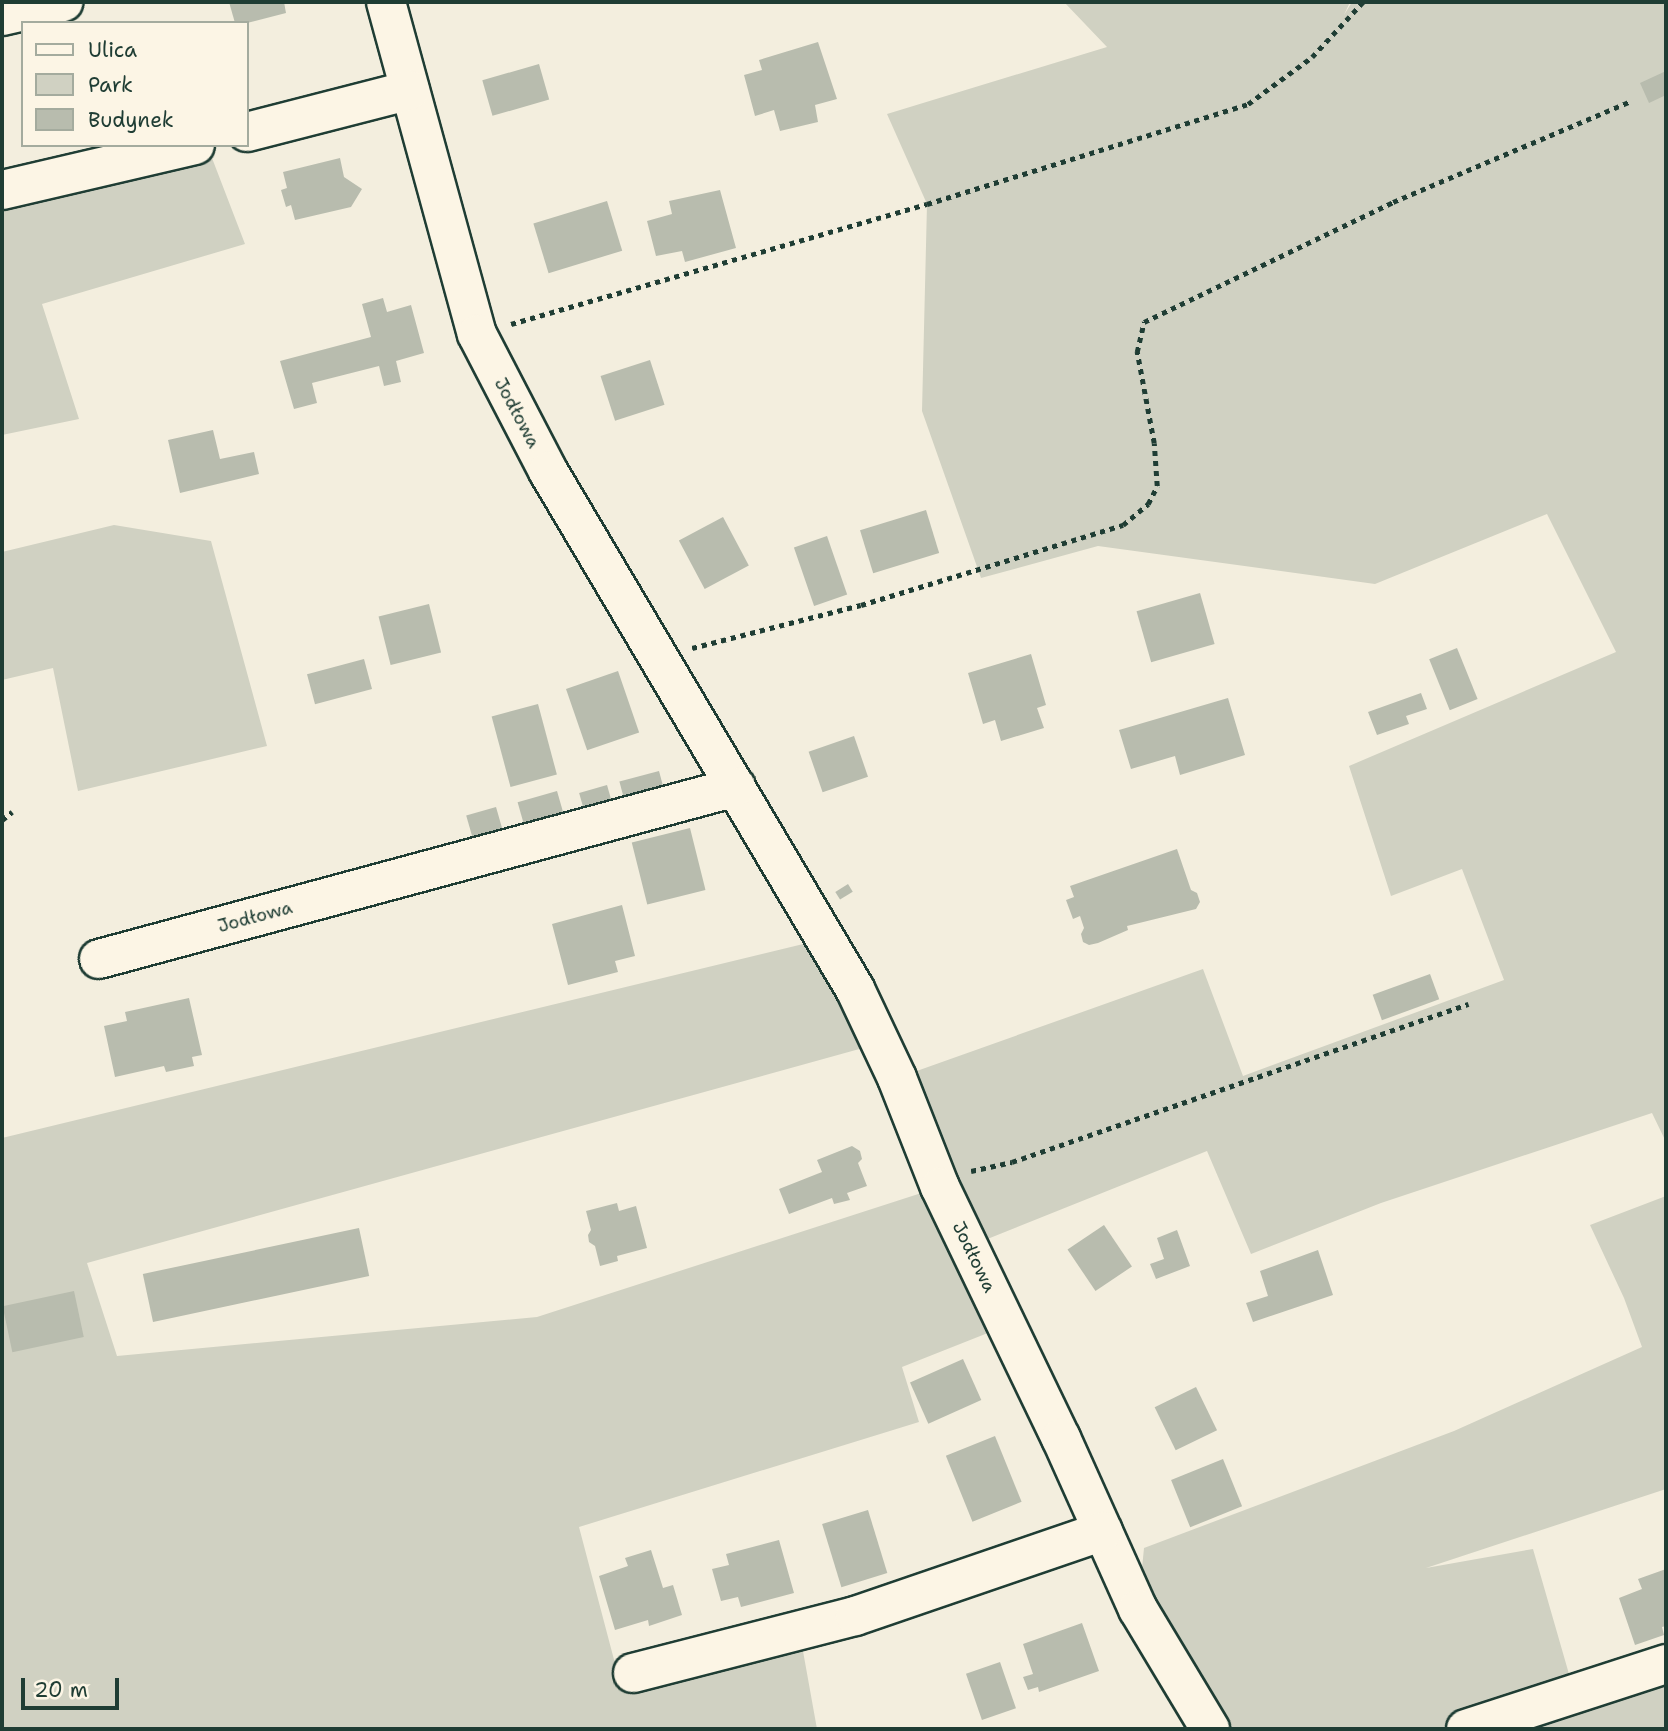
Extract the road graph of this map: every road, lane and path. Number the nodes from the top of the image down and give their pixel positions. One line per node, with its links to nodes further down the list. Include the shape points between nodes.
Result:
1 (63, 2): 4 (street)
2 (386, 2): 5 (street, Jodłowa)
3 (1363, 2): 10 (path, via 1312,57 1248,104 940,200)
4 (2, 16)
5 (410, 90): 7 (street); 10 (street, Jodłowa)
6 (1629, 102): 11 (path, via 1393,202 1144,322 1137,352 1157,486 1148,505 1123,525 860,605)
7 (248, 132)
8 (186, 147): 9 (street)
9 (2, 190)
10 (477, 334): 11 (street, Jodłowa, via 548,471)
11 (657, 659): 12 (street, Jodłowa)
12 (736, 788): 15 (street, Jodłowa); 17 (street, Jodłowa, via 855,989)
13 (12, 812): 14 (path)
14 (2, 820)
15 (99, 959)
16 (1468, 1004): 17 (path, via 1012,1162)
17 (939, 1182): 18 (street, Jodłowa)
18 (1103, 1531): 20 (street, via 855,1616); 21 (street, Jodłowa, via 1138,1609)
19 (1666, 1664): 22 (street)
20 (633, 1673)
21 (1210, 1729)
22 (1466, 1729)

